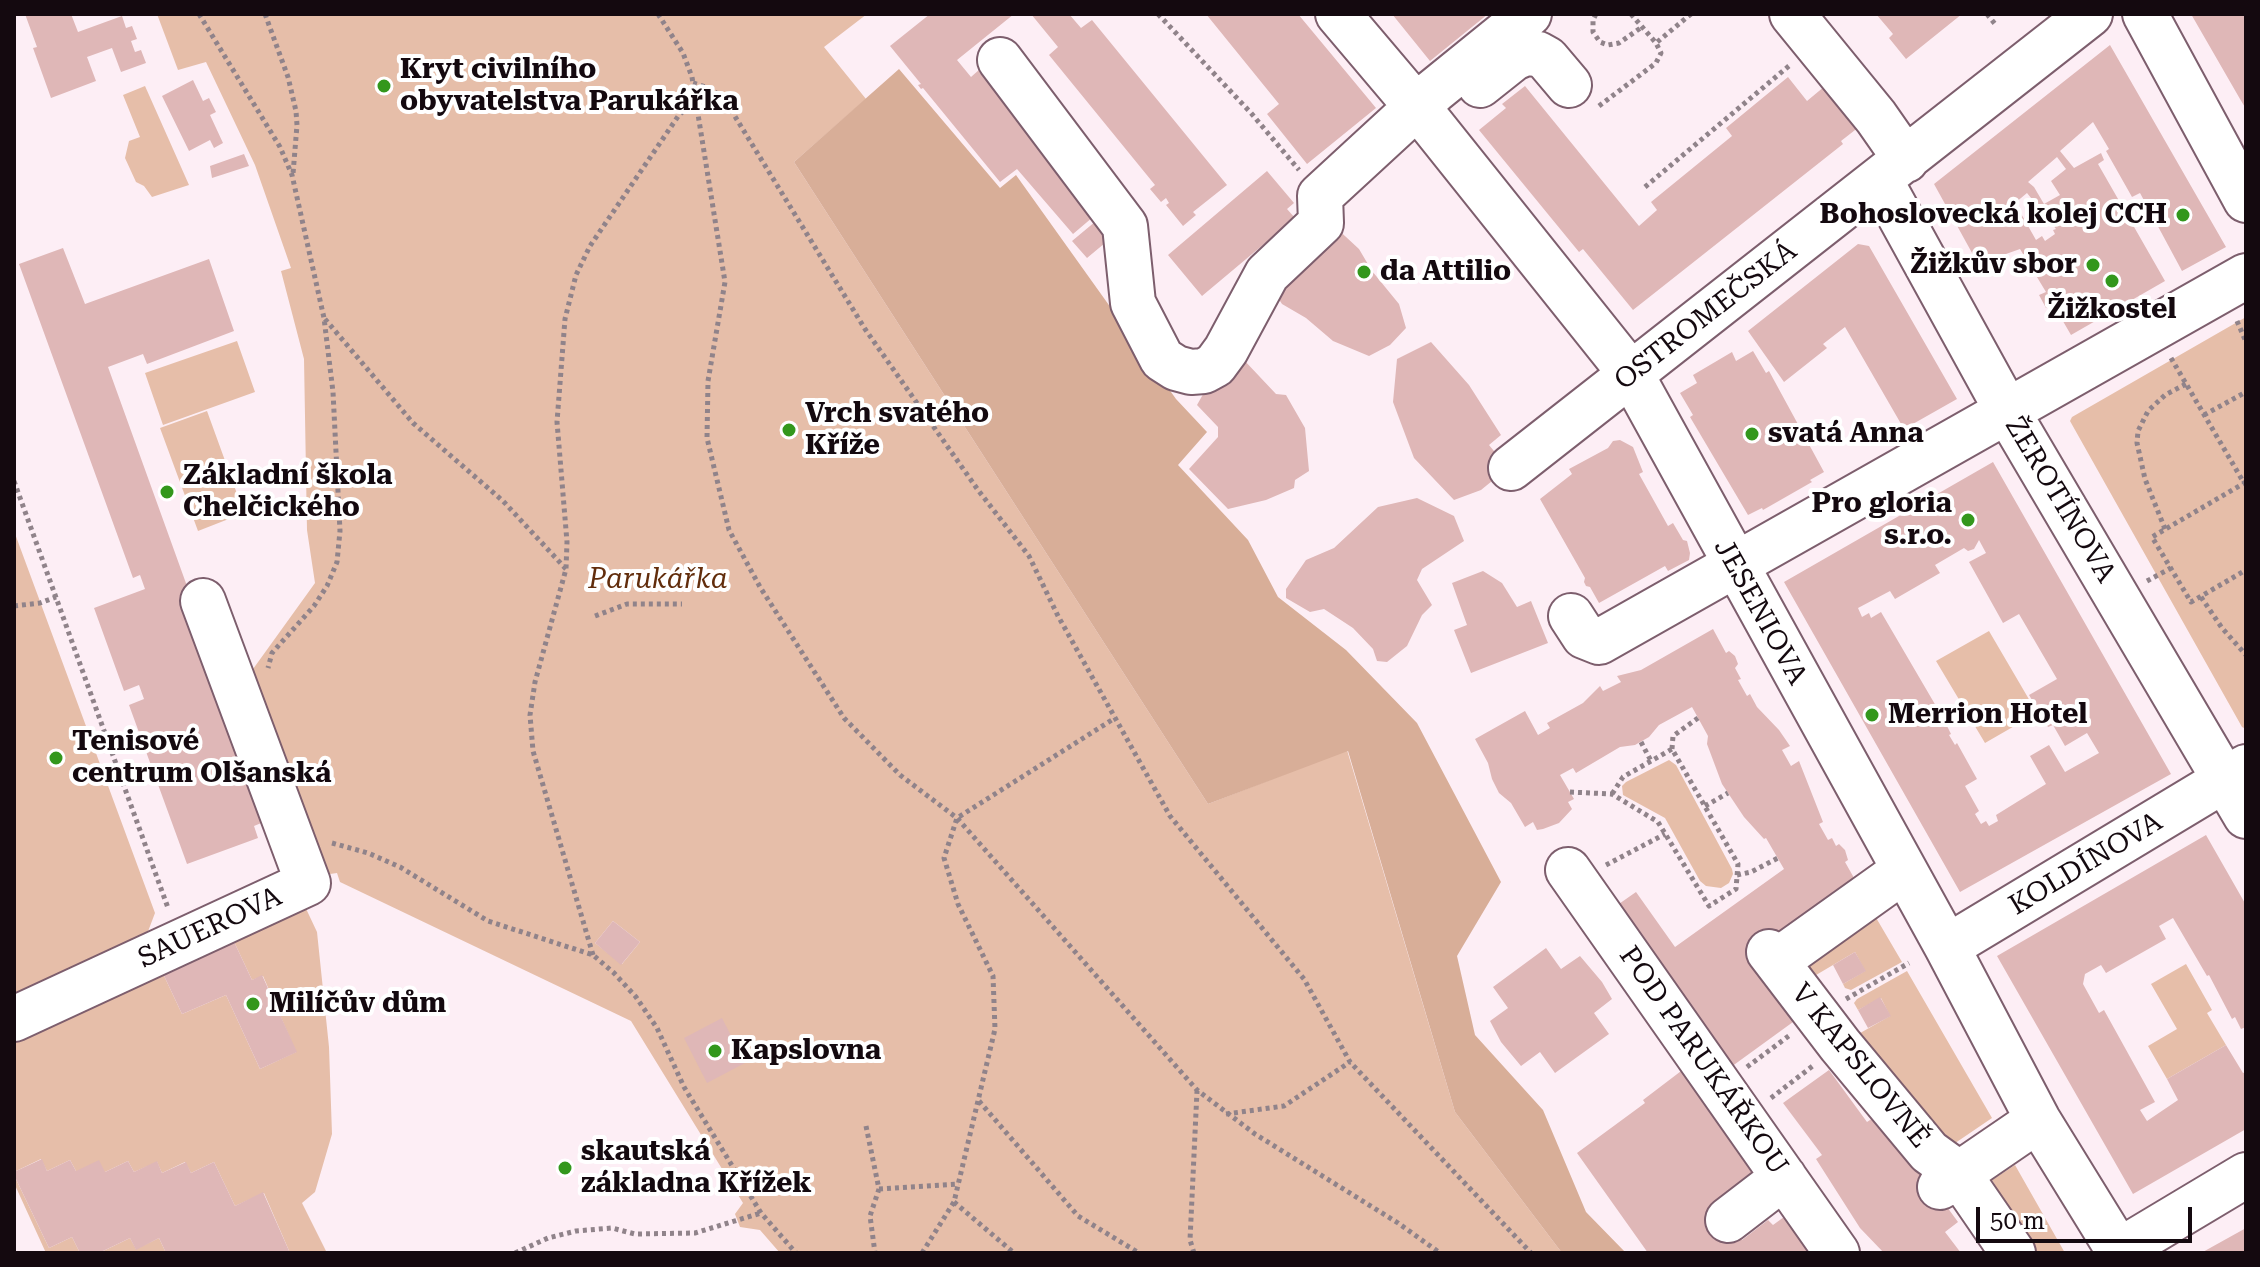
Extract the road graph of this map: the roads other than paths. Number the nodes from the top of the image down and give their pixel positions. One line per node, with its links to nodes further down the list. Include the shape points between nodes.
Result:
1 (1338, 14): 8 (street, JESENIOVA)
2 (1529, 14): 8 (street)
3 (2090, 14): 9 (street, OSTROMEČSKÁ)
4 (2145, 14): 10 (street)
5 (1813, 40): 9 (street, ŽEROTÍNOVA, via 1876,117)
6 (1000, 60): 8 (street, via 1125,226 1133,303 1162,359 1191,372 1215,365 1267,274 1321,223 1320,196)
7 (1583, 96): 8 (street, via 1547,59 1526,53)
8 (1423, 116): 12 (street, JESENIOVA)
9 (1893, 170): 12 (street, OSTROMEČSKÁ); 13 (street, ŽEROTÍNOVA)
10 (2246, 200)
11 (2240, 296): 13 (street)
12 (1631, 374): 14 (street, OSTROMEČSKÁ); 15 (street, JESENIOVA)
13 (2006, 409): 15 (street); 18 (street, ŽEROTÍNOVA)
14 (1511, 468)
15 (1734, 566): 17 (street, via 1599,642 1584,636); 20 (street, JESENIOVA)
16 (203, 601): 22 (street, SAUEROVA, via 308,883)
17 (1571, 616)
18 (2239, 787): 21 (street, KOLDÍNOVA)
19 (1588, 867): 25 (street, POD PARUKÁŘKOU)
20 (1903, 871): 21 (street, JESENIOVA); 26 (street, V KAPSLOVNĚ, via 1780,952 1840,1045)
21 (1947, 947): 23 (street, JESENIOVA)
22 (14, 1019)
23 (2038, 1120): 26 (street); 28 (street, JESENIOVA)
24 (2246, 1175): 28 (street)
25 (1784, 1177): 27 (street); 29 (street, POD PARUKÁŘKOU)
26 (1949, 1180): 30 (street, V KAPSLOVNĚ)
27 (1728, 1220)
28 (2119, 1252)
29 (1837, 1253)
30 (2013, 1253)

